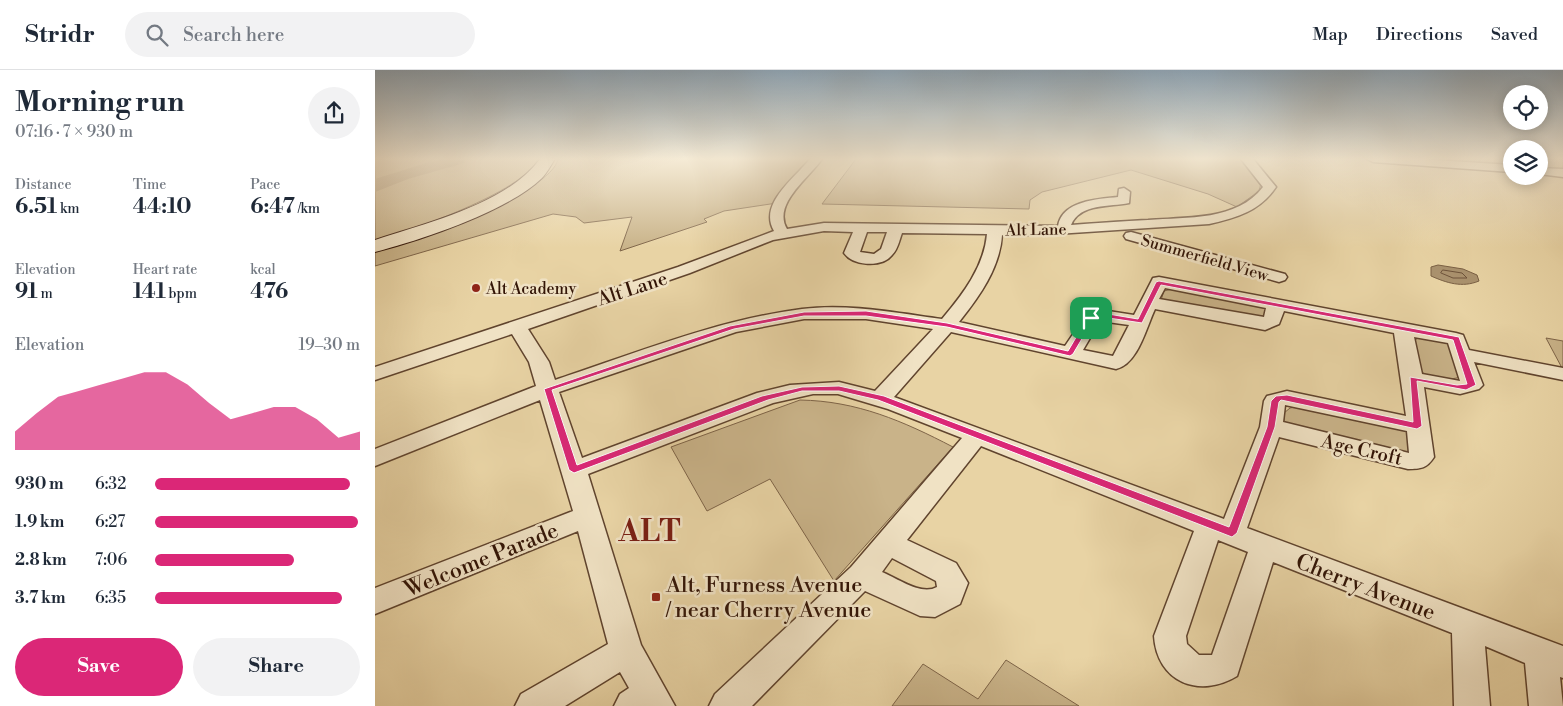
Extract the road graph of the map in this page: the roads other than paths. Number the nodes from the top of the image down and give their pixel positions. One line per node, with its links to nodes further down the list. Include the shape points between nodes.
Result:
1 (516, 189): 11 (main road, via 456,218)
2 (791, 189): 10 (street, via 775,217)
3 (1269, 189): 9 (street, Alt Lane, via 1254,204 1226,216)
4 (1124, 192): 7 (street, via 1124,200 1080,207 1068,215)
5 (862, 227): 6 (street, Alt Lane); 6 (street, via 852,253 867,259 887,252); 10 (street, Alt Lane, via 823,227)
6 (896, 228): 8 (street, Alt Lane)
7 (1066, 229): 8 (street, Alt Lane); 9 (street, Alt Lane)
8 (995, 230): 14 (street, via 992,252 978,282)
9 (1129, 230): 12 (street, Summerfield View)
10 (783, 233): 15 (street, Alt Lane, via 685,270)
11 (375, 246)
12 (1279, 277)
13 (1140, 322): 16 (street, via 1159,282); 17 (street, via 1094,316); 17 (street, via 1119,362 1107,363)
14 (947, 325): 17 (street); 22 (street, via 866,314 804,314 769,319 732,327); 23 (street)
15 (517, 326): 19 (street, Alt Lane); 22 (street, via 539,362)
16 (1403, 328): 18 (street, via 1457,339); 21 (street, Age Croft)
17 (1070, 354)
18 (1462, 354): 20 (street); 21 (street, via 1470,386 1457,387)
19 (375, 374)
20 (1563, 374)
21 (1412, 378): 24 (street, Age Croft)
22 (548, 389): 27 (street); 28 (street)
23 (881, 398): 26 (street, Cherry Avenue); 28 (street, Cherry Avenue, via 839,388 790,391)
24 (1417, 426): 25 (street, Age Croft, via 1287,398 1275,401); 25 (street, Age Croft, via 1422,457 1418,461)
25 (1271, 427): 30 (street, Age Croft)
26 (977, 435): 30 (street, Cherry Avenue); 31 (street)
27 (375, 458)
28 (574, 470): 29 (street)
29 (586, 517): 34 (street, Welcome Parade); 36 (street)
30 (1221, 529): 32 (street, Cherry Avenue); 32 (street, via 1170,636 1169,644 1178,660 1198,672 1214,672 1225,666)
31 (889, 544): 33 (street); 33 (street, via 946,572 953,583 949,596 935,604 920,603)
32 (1265, 546): 35 (street, Cherry Avenue)
33 (861, 576): 40 (street)
34 (375, 601)
35 (1467, 625): 37 (street, Cherry Avenue); 41 (street)
36 (626, 651): 38 (street); 39 (street)
37 (1552, 658): 42 (street, Cherry Avenue)
38 (646, 702)
39 (533, 706)
40 (727, 706)
41 (1472, 706)
42 (1547, 706)

